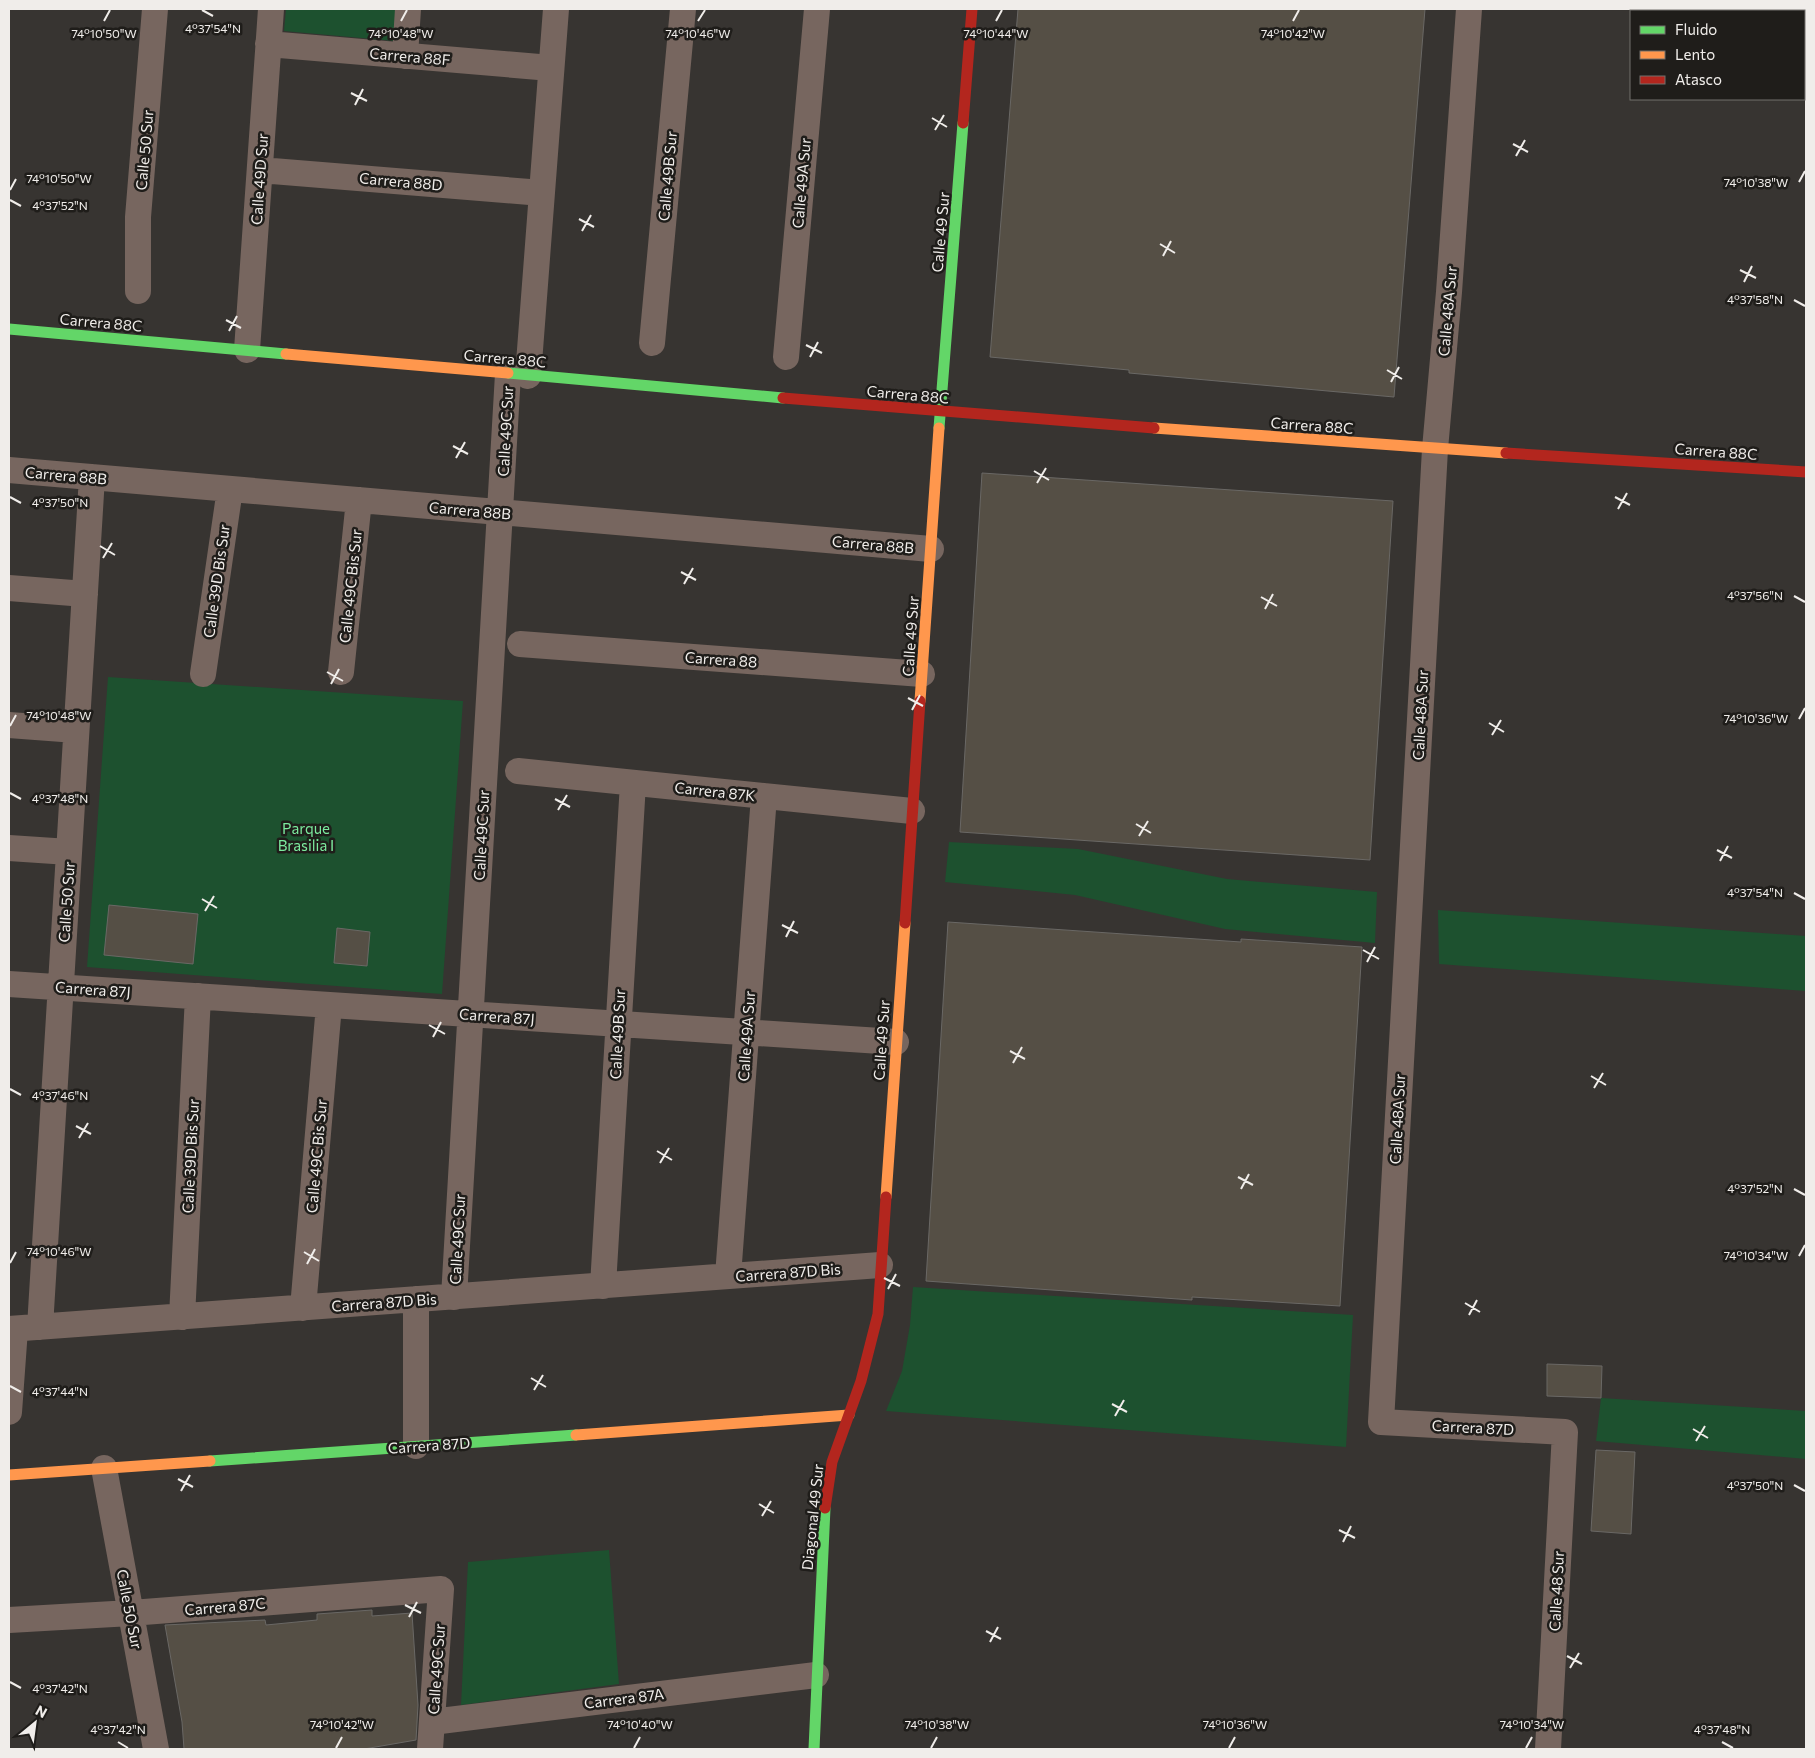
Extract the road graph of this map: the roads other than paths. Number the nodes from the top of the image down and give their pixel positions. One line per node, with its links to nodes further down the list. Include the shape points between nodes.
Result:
1 (155, 9): 14 (street, Calle 50 Sur, via 138,217)
2 (271, 9): 9 (street, Calle 49D Sur)
3 (408, 9): 10 (street)
4 (556, 9): 11 (street, Calle 49C Sur)
5 (683, 9): 16 (street, Calle 49B Sur)
6 (817, 9): 18 (street, Calle 49A Sur)
7 (972, 9): 20 (street, Calle 49 Sur)
8 (1469, 9): 21 (street, Calle 48A Sur)
9 (268, 44): 10 (street, Carrera 88F); 12 (street, Calle 49D Sur)
10 (405, 56): 11 (street, Carrera 88F)
11 (551, 68): 13 (street, Calle 49C Sur)
12 (260, 170): 13 (street, Carrera 88D); 17 (street, Calle 49D Sur)
13 (542, 193): 19 (street, Calle 49C Sur)
14 (138, 291)
15 (9, 329): 17 (street, Carrera 88C)
16 (652, 343)
17 (247, 350): 19 (street, Carrera 88C)
18 (786, 357)
19 (518, 375): 20 (street, Carrera 88C); 27 (street, Calle 49C Sur)
20 (941, 412): 21 (street, Carrera 88C); 28 (street, Calle 49 Sur)
21 (1434, 449): 23 (street, Carrera 88C); 62 (street, Calle 48A Sur)
22 (9, 470): 24 (street, Carrera 88B)
23 (1806, 472)
24 (92, 477): 25 (street, Carrera 88B); 30 (street, Calle 50 Sur)
25 (230, 489): 26 (street, Carrera 88B); 33 (street, Calle 39D Bis Sur)
26 (359, 500): 27 (street, Carrera 88B); 32 (street, Calle 49C Bis Sur)
27 (500, 512): 28 (street, Carrera 88B); 47 (street, Calle 49C Sur)
28 (931, 549): 34 (street, Calle 49 Sur)
29 (9, 588): 30 (street)
30 (85, 594): 36 (street, Calle 50 Sur)
31 (520, 644): 34 (street, Carrera 88)
32 (341, 672)
33 (203, 674)
34 (922, 674): 40 (street, Calle 49 Sur)
35 (9, 724): 36 (street)
36 (76, 730): 42 (street, Calle 50 Sur)
37 (518, 771): 38 (street, Carrera 87K)
38 (633, 783): 39 (street, Carrera 87K); 48 (street, Calle 49B Sur)
39 (764, 796): 40 (street, Carrera 87K); 49 (street, Calle 49A Sur)
40 (912, 811): 50 (street, Calle 49 Sur)
41 (9, 848): 42 (street)
42 (69, 852): 44 (street, Calle 50 Sur)
43 (9, 984): 44 (street, Carrera 87J)
44 (61, 987): 45 (street, Carrera 87J); 58 (street, Calle 50 Sur)
45 (198, 996): 46 (street, Carrera 87J); 57 (street, Calle 39D Bis Sur)
46 (329, 1004): 47 (street, Carrera 87J); 56 (street, Calle 49C Bis Sur)
47 (470, 1014): 48 (street, Carrera 87J); 54 (street, Calle 49C Sur)
48 (618, 1023): 49 (street, Carrera 87J); 53 (street, Calle 49B Sur)
49 (747, 1032): 50 (street, Carrera 87J); 52 (street, Calle 49A Sur)
50 (896, 1042): 51 (street, Calle 49 Sur)
51 (880, 1265): 52 (street, Carrera 87D Bis); 61 (street, Diagonal 49 Sur, via 876,1324 864,1374)
52 (728, 1276): 53 (street, Carrera 87D Bis)
53 (603, 1286): 54 (street, Carrera 87D Bis)
54 (454, 1297): 55 (street, Carrera 87D Bis)
55 (416, 1299): 56 (street, Carrera 87D Bis); 64 (street)
56 (303, 1308): 57 (street, Carrera 87D Bis)
57 (182, 1317): 58 (street, Carrera 87D Bis)
58 (40, 1327): 59 (street, Carrera 87D Bis)
59 (12, 1329): 60 (street)
60 (9, 1412)
61 (849, 1414): 64 (street, Carrera 87D); 70 (street, Diagonal 49 Sur, via 832,1462 826,1497)
62 (1381, 1422): 63 (street, Carrera 87D)
63 (1565, 1432): 75 (street, Calle 48 Sur)
64 (416, 1446): 65 (street, Carrera 87D)
65 (104, 1468): 66 (street, Carrera 87D); 68 (street, Calle 50 Sur)
66 (9, 1475)
67 (441, 1589): 68 (street, Carrera 87C); 71 (street, Calle 49C Sur)
68 (131, 1613): 69 (street, Carrera 87C); 72 (street, Calle 50 Sur)
69 (9, 1620)
70 (816, 1675): 71 (street, Carrera 87A); 74 (street, Diagonal 49 Sur)
71 (432, 1722): 73 (street, Calle 49C Sur)
72 (156, 1749)
73 (430, 1749)
74 (814, 1749)
75 (1548, 1749)

